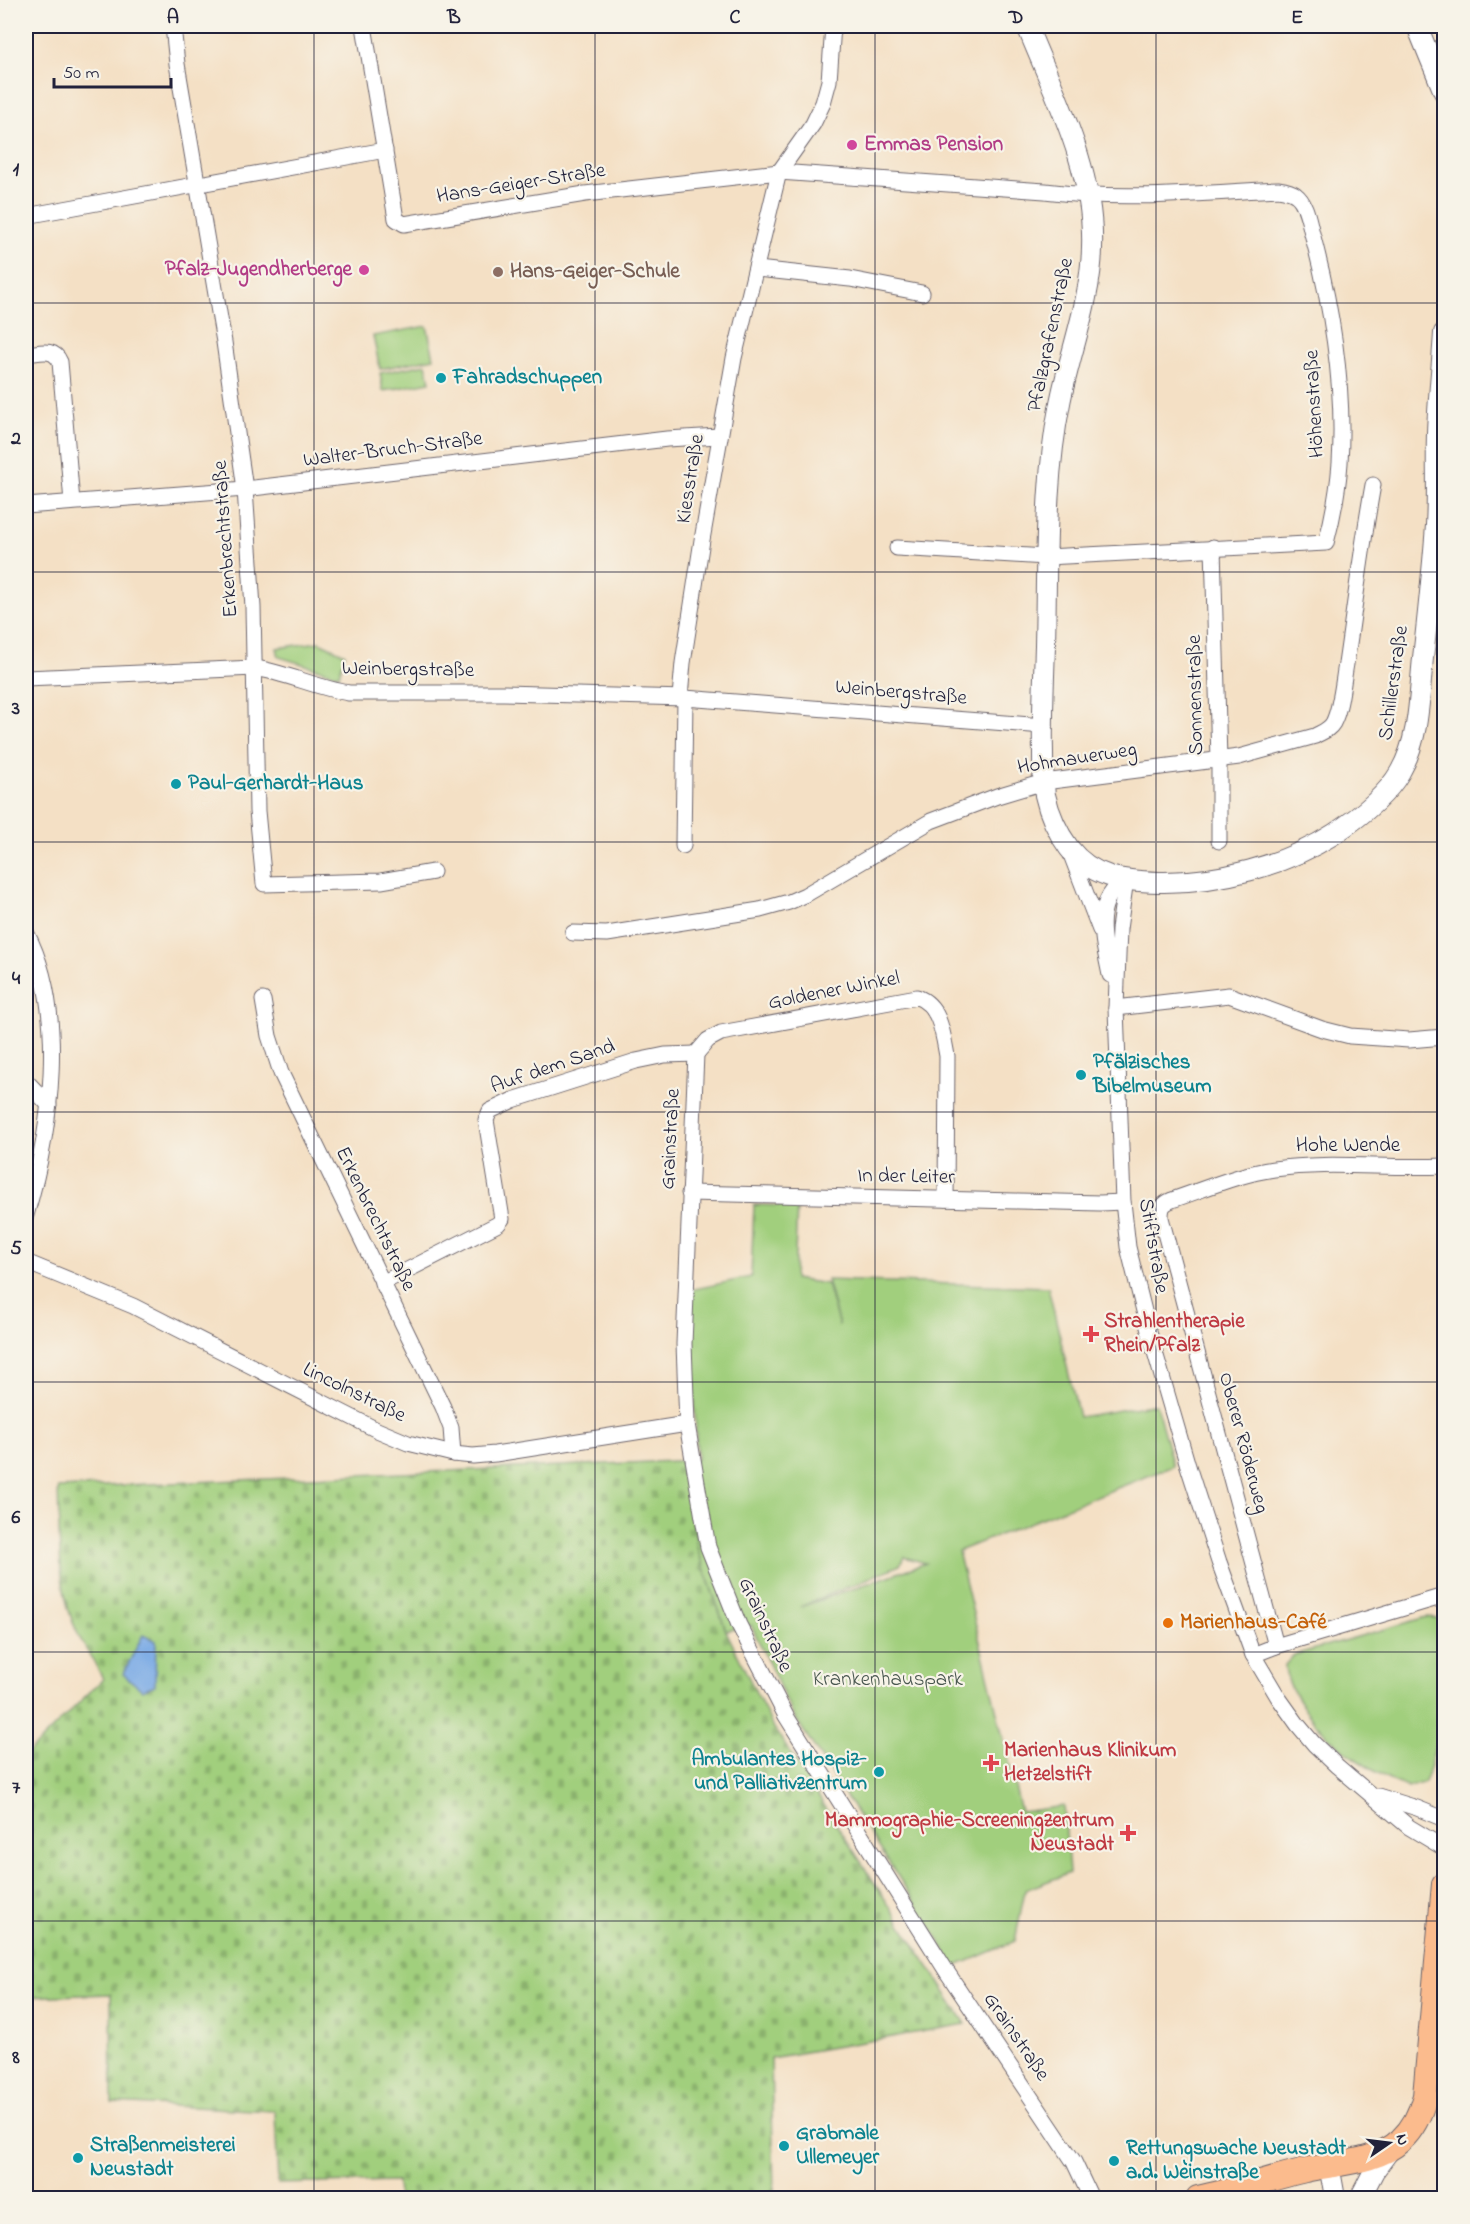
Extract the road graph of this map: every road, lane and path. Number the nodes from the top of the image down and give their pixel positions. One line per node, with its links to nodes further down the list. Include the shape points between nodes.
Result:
1 (173, 26): 9 (street, Erkenbrechtstraße)
2 (364, 26): 7 (street, Hans-Geiger-Straße)
3 (833, 26): 8 (street, Kiesstraße, via 829,81 823,103)
4 (1027, 26): 10 (street, Pfalzgrafenstraße, via 1071,135)
5 (1417, 26): 6 (street)
6 (1444, 92)
7 (385, 150): 8 (street, Hans-Geiger-Straße, via 396,219 404,224 585,194); 9 (street)
8 (779, 172): 10 (street, Hans-Geiger-Straße); 12 (street, Kiesstraße)
9 (196, 186): 11 (street); 18 (street, Erkenbrechtstraße)
10 (1088, 196): 21 (street, Höhenstraße, via 1278,189 1296,195 1307,214 1328,304 1337,367 1338,489 1326,543); 23 (street, Pfalzgrafenstraße, via 1091,266 1055,435)
11 (26, 216)
12 (757, 269): 13 (street, via 850,279); 16 (street, Kiesstraße)
13 (922, 293)
14 (1444, 333): 34 (street, Schillerstraße, via 1428,610 1416,724 1400,774 1365,811 1314,845 1288,856 1252,869 1190,880)
15 (26, 354): 19 (street, via 50,352 60,362)
16 (719, 436): 18 (street, Walter-Bruch-Straße); 26 (street, Kiesstraße, via 684,652)
17 (1373, 485): 28 (street, Hohmauerweg, via 1344,678 1332,724 1315,736)
18 (246, 489): 19 (street, Walter-Bruch-Straße); 24 (street, Erkenbrechtstraße)
19 (72, 502): 20 (street, Walter-Bruch-Straße)
20 (26, 506)
21 (1213, 547): 23 (street, Höhenstraße); 28 (street, Sonnenstraße)
22 (897, 548): 23 (street)
23 (1046, 557): 27 (street, Pfalzgrafenstraße)
24 (255, 668): 25 (street, Weinbergstraße); 26 (street, Weinbergstraße, via 350,693); 33 (street, Erkenbrechtstraße, via 257,811 264,884 381,881)
25 (26, 678)
26 (682, 698): 27 (street, Weinbergstraße); 32 (street)
27 (1042, 726): 29 (street, Pfalzgrafenstraße)
28 (1219, 760): 29 (street, Hohmauerweg); 30 (street, Sonnenstraße)
29 (1044, 782): 31 (street, Schillerstraße, via 1049,809); 36 (street, Hohmauerweg, via 931,821 805,895 781,905 607,934)
30 (1219, 841)
31 (1066, 844): 34 (street, Schillerstraße, via 1092,870); 37 (street, Stiftstraße)
32 (683, 846)
33 (433, 872)
34 (1126, 879): 37 (street, Stiftstraße, via 1107,898); 39 (street, Stiftstraße, via 1118,940)
35 (26, 932): 43 (street, via 45,985 50,1041)
36 (573, 933)
37 (1104, 939): 39 (street, Stiftstraße)
38 (263, 1000): 51 (street, Erkenbrechtstraße, via 281,1073)
39 (1116, 1008): 40 (street, via 1219,994 1238,996 1350,1036 1409,1040); 48 (street, Stiftstraße)
40 (1444, 1037)
41 (696, 1054): 46 (street, Grainstraße); 47 (street, Goldener Winkel, via 708,1040 721,1033 917,997 928,1000 944,1034 947,1056); 51 (street, Auf dem Sand, via 665,1054 636,1061 490,1110 486,1120 502,1220)
42 (26, 1081): 43 (street)
43 (49, 1106): 49 (street)
44 (1444, 1166): 45 (street, Hohe Wende, via 1292,1167)
45 (1253, 1174): 55 (street, Oberer Röderweg, via 1165,1203 1161,1218)
46 (689, 1194): 47 (street, In der Leiter); 52 (street, Grainstraße, via 684,1344)
47 (946, 1199): 48 (street, In der Leiter)
48 (1123, 1202): 56 (street, Stiftstraße, via 1128,1247 1150,1335 1188,1466)
49 (26, 1215)
50 (26, 1262): 53 (street, Lincolnstraße, via 142,1310 377,1430 408,1443)
51 (382, 1283): 53 (street, Erkenbrechtstraße, via 443,1407 451,1428)
52 (687, 1424): 53 (street, Lincolnstraße, via 495,1454); 63 (street, Grainstraße, via 708,1547 739,1625 786,1716 940,1961 1074,2162)
53 (453, 1454)
54 (1444, 1596): 55 (street)
55 (1276, 1646): 56 (street)
56 (1253, 1655): 57 (street, Stiftstraße, via 1278,1697 1314,1744)
57 (1373, 1794): 58 (street, Stiftstraße); 59 (street, Stiftstraße, via 1410,1827)
58 (1444, 1819)
59 (1444, 1848)
60 (1444, 1884): 61 (main road, via 1425,2096 1416,2121)
61 (1392, 2147): 62 (main road); 66 (street)
62 (1329, 2165): 64 (main road); 65 (street)
63 (1091, 2199)
64 (1198, 2199)
65 (1335, 2199)
66 (1359, 2199)

